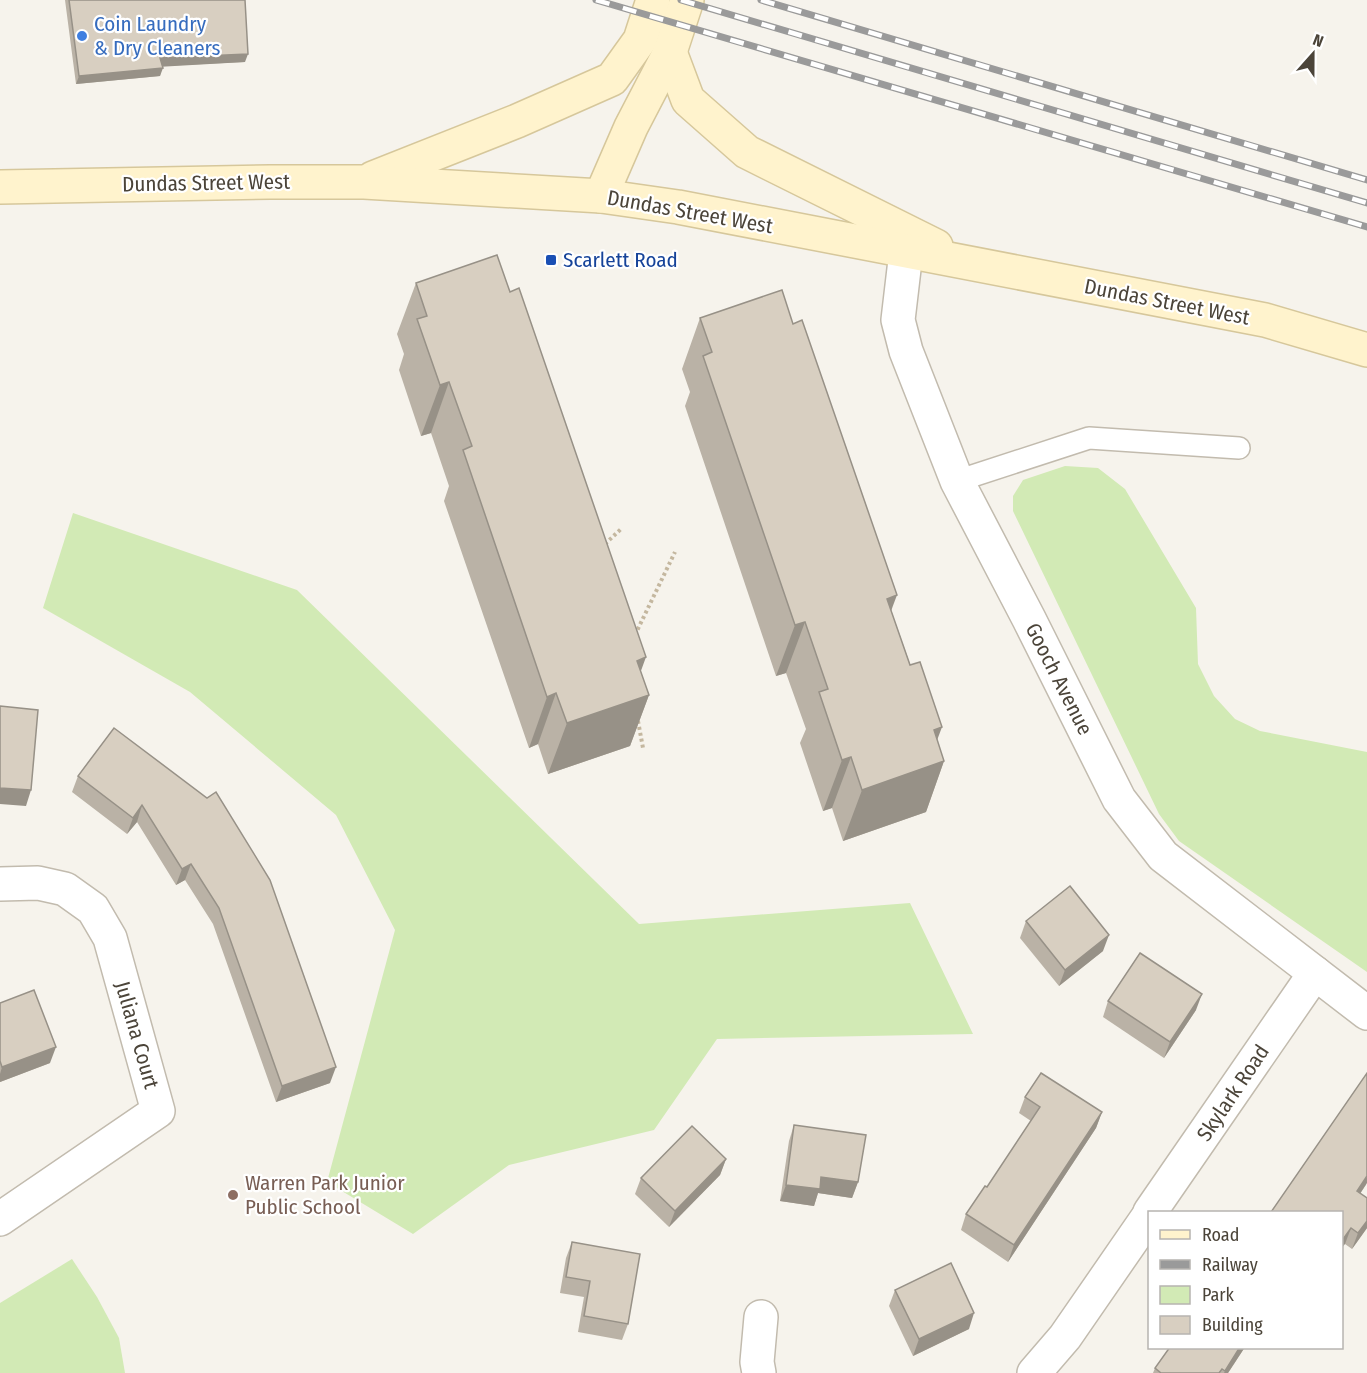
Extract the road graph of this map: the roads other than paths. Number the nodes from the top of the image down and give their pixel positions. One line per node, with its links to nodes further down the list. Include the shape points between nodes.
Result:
1 (653, 0): 4 (main road, via 640,40 612,79)
2 (687, 0): 3 (main road)
3 (670, 52): 6 (main road); 8 (main road, via 688,100 747,152)
4 (364, 182): 5 (main road, Dundas Street West); 6 (main road, Dundas Street West)
5 (0, 188)
6 (601, 196): 7 (main road, Dundas Street West, via 678,207)
7 (906, 252): 8 (main road, Dundas Street West); 11 (street, Gooch Avenue, via 898,320 906,351)
8 (975, 266): 9 (main road, Dundas Street West, via 1265,320)
9 (1367, 350)
10 (1239, 448): 11 (lane, via 1089,438)
11 (957, 481): 13 (street, Gooch Avenue, via 1119,799 1163,856)
12 (0, 884): 17 (street, Juliana Court, via 65,888 93,909 110,938 158,1111)
13 (1315, 973): 14 (street, Gooch Avenue); 15 (street, Skylark Road)
14 (1367, 1013)
15 (1151, 1211)
16 (1148, 1216): 20 (street, Skylark Road, via 1065,1337)
17 (0, 1219)
18 (761, 1317): 19 (street)
19 (759, 1373)
20 (1034, 1373)

